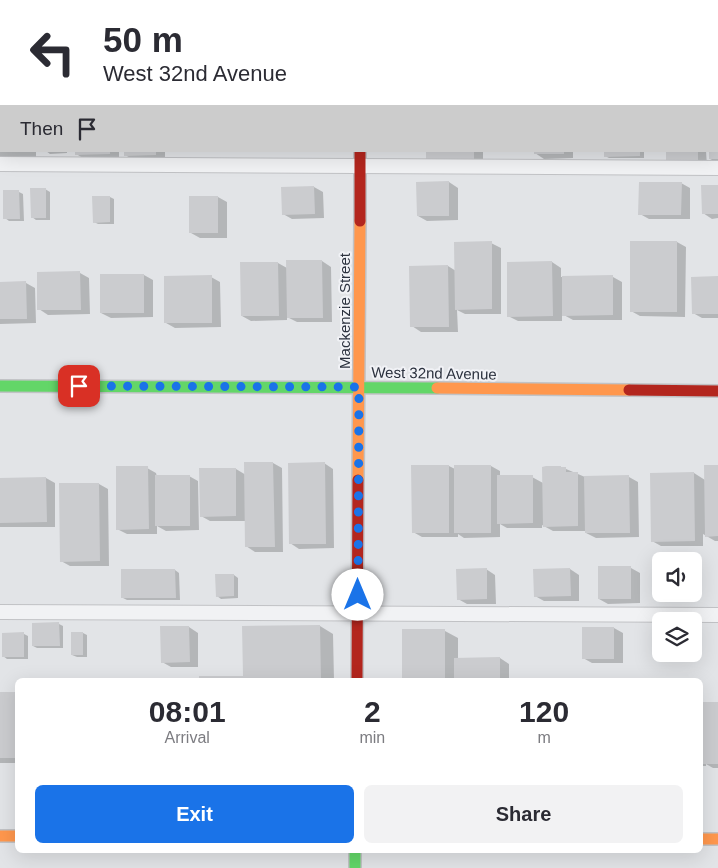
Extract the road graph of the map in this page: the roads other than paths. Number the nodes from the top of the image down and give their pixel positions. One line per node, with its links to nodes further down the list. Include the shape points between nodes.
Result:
1 (360, 152): 3 (street, Mackenzie Street)
2 (0, 164): 3 (lane)
3 (360, 166): 4 (lane); 6 (street, Mackenzie Street)
4 (718, 168)
5 (0, 386): 6 (street, West 32nd Avenue)
6 (359, 387): 7 (street, West 32nd Avenue); 9 (street, Mackenzie Street)
7 (718, 391)
8 (0, 612): 9 (lane)
9 (358, 614): 10 (lane); 11 (street, Mackenzie Street)
10 (718, 615)
11 (357, 678)
12 (0, 836): 13 (street)
13 (15, 836)
14 (703, 839): 15 (street)
15 (718, 839)
16 (355, 853): 17 (street)
17 (355, 868)

